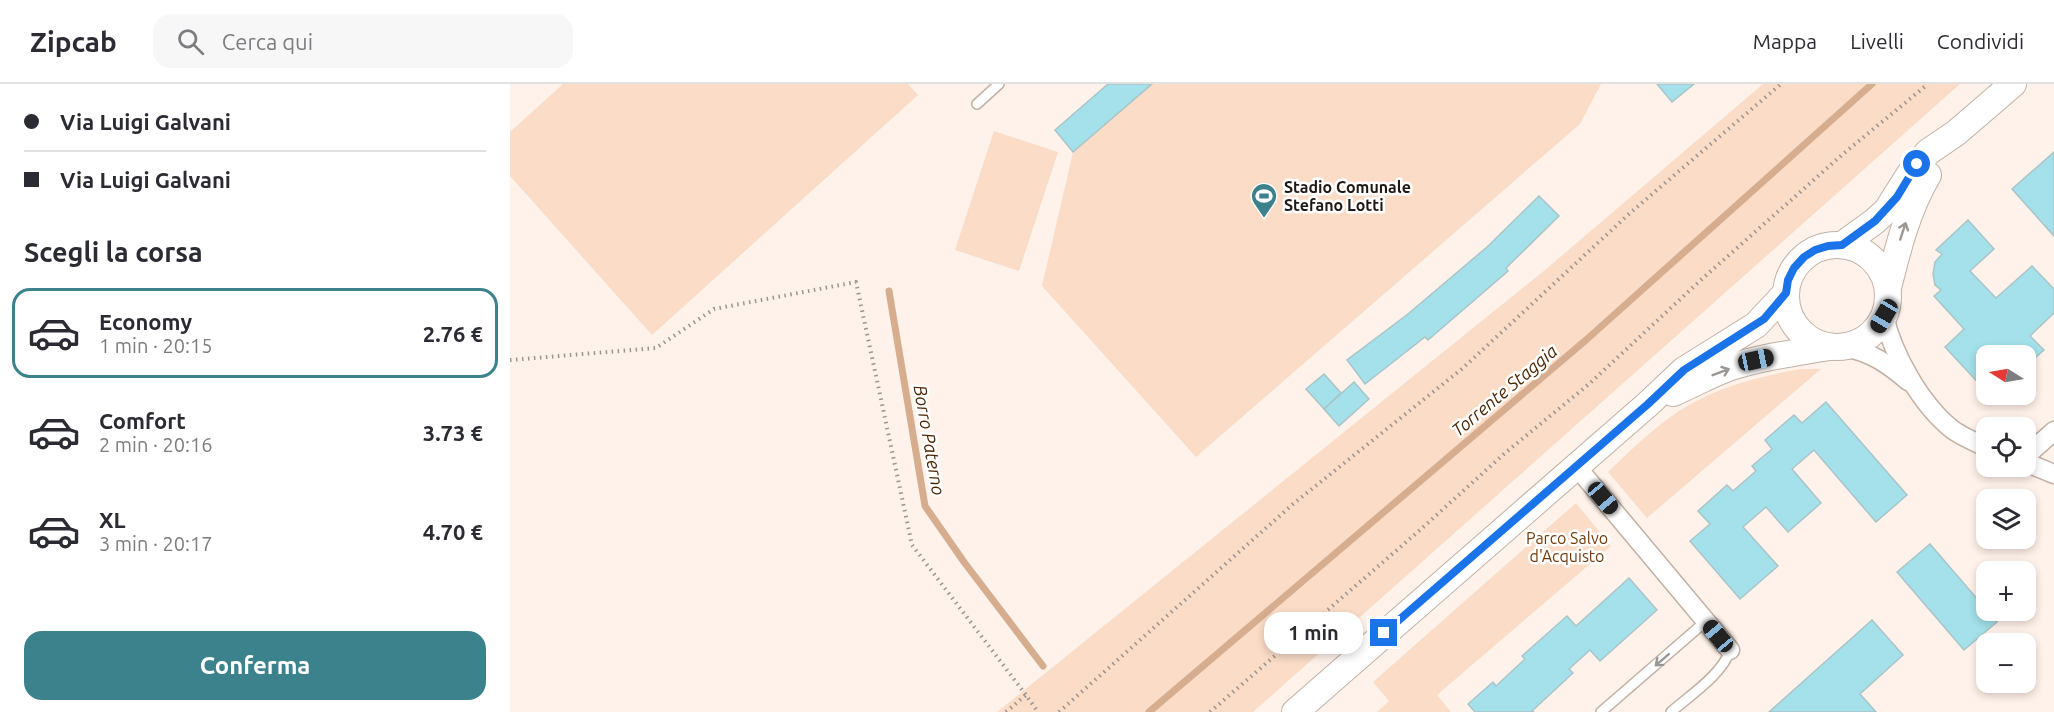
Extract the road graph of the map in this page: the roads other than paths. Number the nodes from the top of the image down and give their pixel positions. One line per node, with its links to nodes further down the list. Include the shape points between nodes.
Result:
1 (999, 84): 3 (lane)
2 (2013, 84): 4 (main road)
3 (977, 104)
4 (1956, 133): 5 (main road, via 1922,158 1875,221); 6 (main road, one-way to 4, via 1912,206)
5 (1842, 245): 6 (main road, via 1872,259); 7 (main road, via 1815,250 1804,257 1794,268)
6 (1888, 288): 8 (main road)
7 (1786, 293): 9 (main road, via 1790,318 1797,329 1817,344); 11 (main road, via 1756,325 1684,370)
8 (1884, 316): 9 (main road, via 1869,337 1857,344); 10 (street, via 1888,334)
9 (1837, 347): 10 (street, via 1876,357); 11 (main road, one-way to 9, via 1741,364)
10 (1918, 390): 13 (street, via 1952,429)
11 (1648, 404): 15 (main road)
12 (2054, 431): 14 (street)
13 (1976, 442)
14 (2036, 447)
15 (1576, 466): 18 (street); 20 (main road)
16 (2036, 467): 17 (street)
17 (2054, 474)
18 (1706, 621): 19 (street); 21 (lane, one-way to 21)
19 (1730, 650): 22 (lane, via 1717,672)
20 (1294, 712)
21 (1601, 712)
22 (1671, 712)

